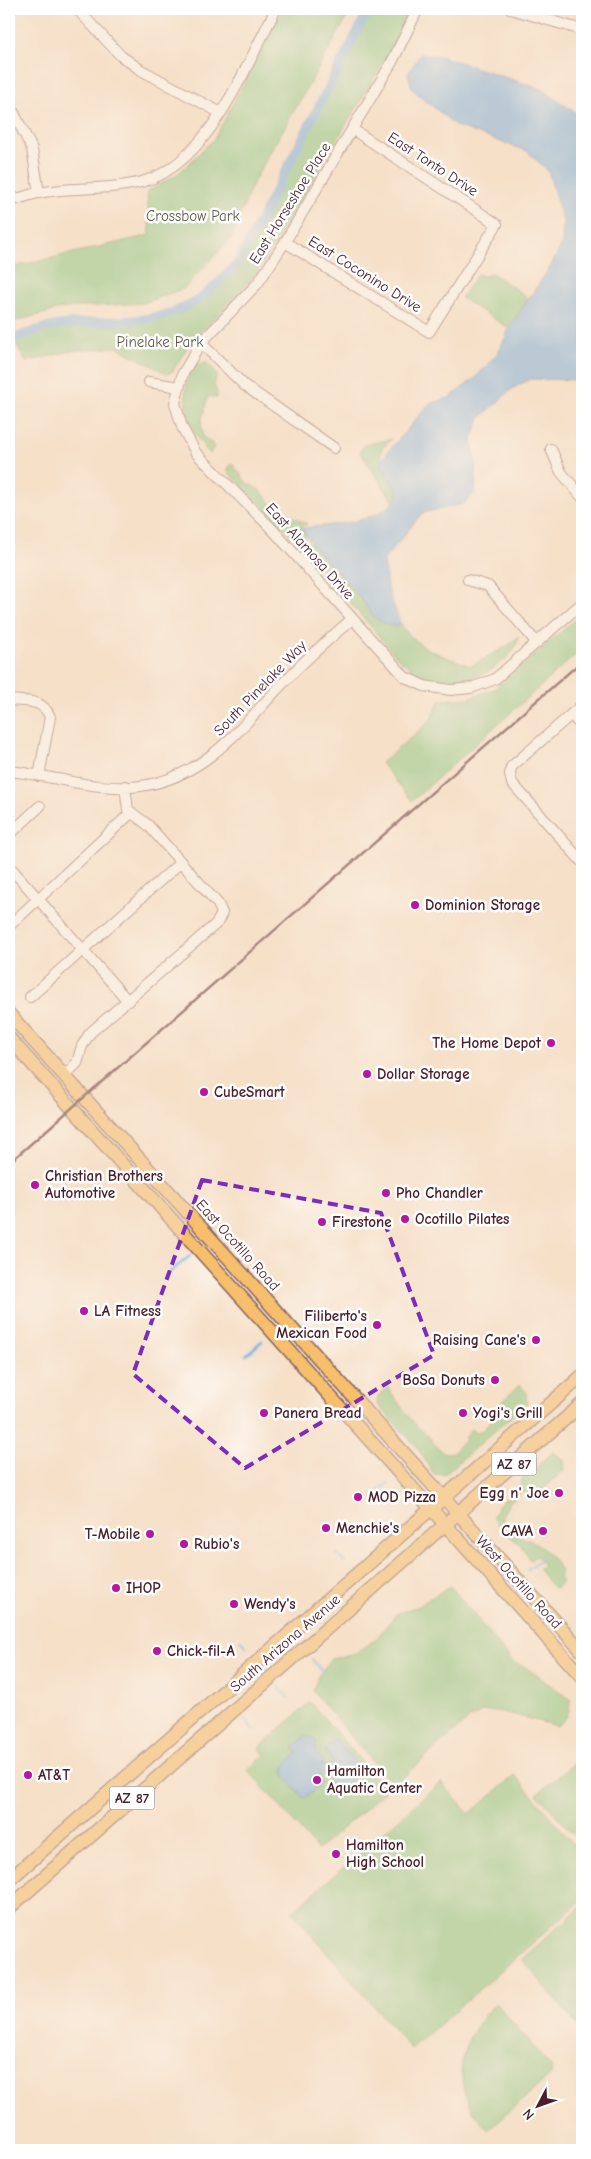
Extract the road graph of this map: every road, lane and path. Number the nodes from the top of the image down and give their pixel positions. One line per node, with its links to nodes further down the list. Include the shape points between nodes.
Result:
1 (77, 9): 7 (street, via 121,56)
2 (418, 9): 8 (street, East Horseshoe Place, via 392,62)
3 (511, 9): 5 (street)
4 (272, 10): 7 (street)
5 (582, 30)
6 (9, 103): 9 (street, via 32,149)
7 (221, 113): 9 (street, via 202,140 176,164 146,181)
8 (352, 130): 11 (street, East Horseshoe Place); 12 (street, East Tonto Drive, via 497,224)
9 (39, 193): 10 (street)
10 (9, 201)
11 (285, 242): 12 (street, East Coconino Drive); 13 (street, East Horseshoe Place, via 258,283)
12 (429, 332)
13 (201, 343): 15 (street, East Horseshoe Place, via 183,373); 17 (street, via 244,385)
14 (149, 382): 15 (street)
15 (179, 387): 16 (street, East Horseshoe Place)
16 (174, 403): 22 (street, East Alamosa Drive, via 196,453 272,529)
17 (334, 448)
18 (551, 449): 19 (street, via 561,472)
19 (582, 497)
20 (468, 580): 23 (street, via 488,586)
21 (582, 603): 23 (street, East Alamosa Drive)
22 (352, 620): 23 (street, East Alamosa Drive, via 405,677 424,686 451,690 472,688 495,679); 30 (street, South Pinelake Way, via 298,668 220,750 172,778)
23 (537, 643)
24 (9, 700): 29 (street, via 36,702 47,709 50,717)
25 (582, 705): 26 (street)
26 (571, 714): 27 (street); 35 (street, via 511,767 510,776 512,783)
27 (582, 727)
28 (9, 771): 29 (street, South Pinelake Way)
29 (40, 776): 30 (street, South Pinelake Way)
30 (126, 786): 32 (street, via 126,807)
31 (40, 806): 33 (street)
32 (131, 813): 34 (street, via 148,825); 37 (street)
33 (9, 835)
34 (181, 862): 39 (street); 41 (street, via 221,908 221,917)
35 (582, 862)
36 (9, 866): 37 (street)
37 (38, 899): 38 (street); 39 (street)
38 (9, 926)
39 (83, 949): 40 (street); 41 (street)
40 (30, 998)
41 (128, 1000): 44 (street, via 86,1038 77,1062)
42 (9, 1014): 44 (main road, East Ocotillo Road)
43 (9, 1038): 46 (main road)
44 (64, 1076): 45 (main road, East Ocotillo Road)
45 (298, 1337): 46 (main road); 49 (main road, East Ocotillo Road)
46 (286, 1348): 50 (main road)
47 (582, 1376): 49 (main road, South Arizona Avenue / AZ 87)
48 (582, 1404): 51 (main road, South Arizona Avenue / AZ 87)
49 (443, 1498): 50 (main road, South Arizona Avenue / AZ 87); 51 (main road, West Ocotillo Road)
50 (431, 1508): 52 (main road, West Ocotillo Road); 55 (main road, South Arizona Avenue / AZ 87)
51 (458, 1514): 52 (main road, South Arizona Avenue / AZ 87); 53 (main road, West Ocotillo Road)
52 (446, 1524): 54 (main road, West Ocotillo Road); 56 (main road, South Arizona Avenue / AZ 87)
53 (582, 1651)
54 (582, 1677)
55 (9, 1880)
56 (9, 1908)

